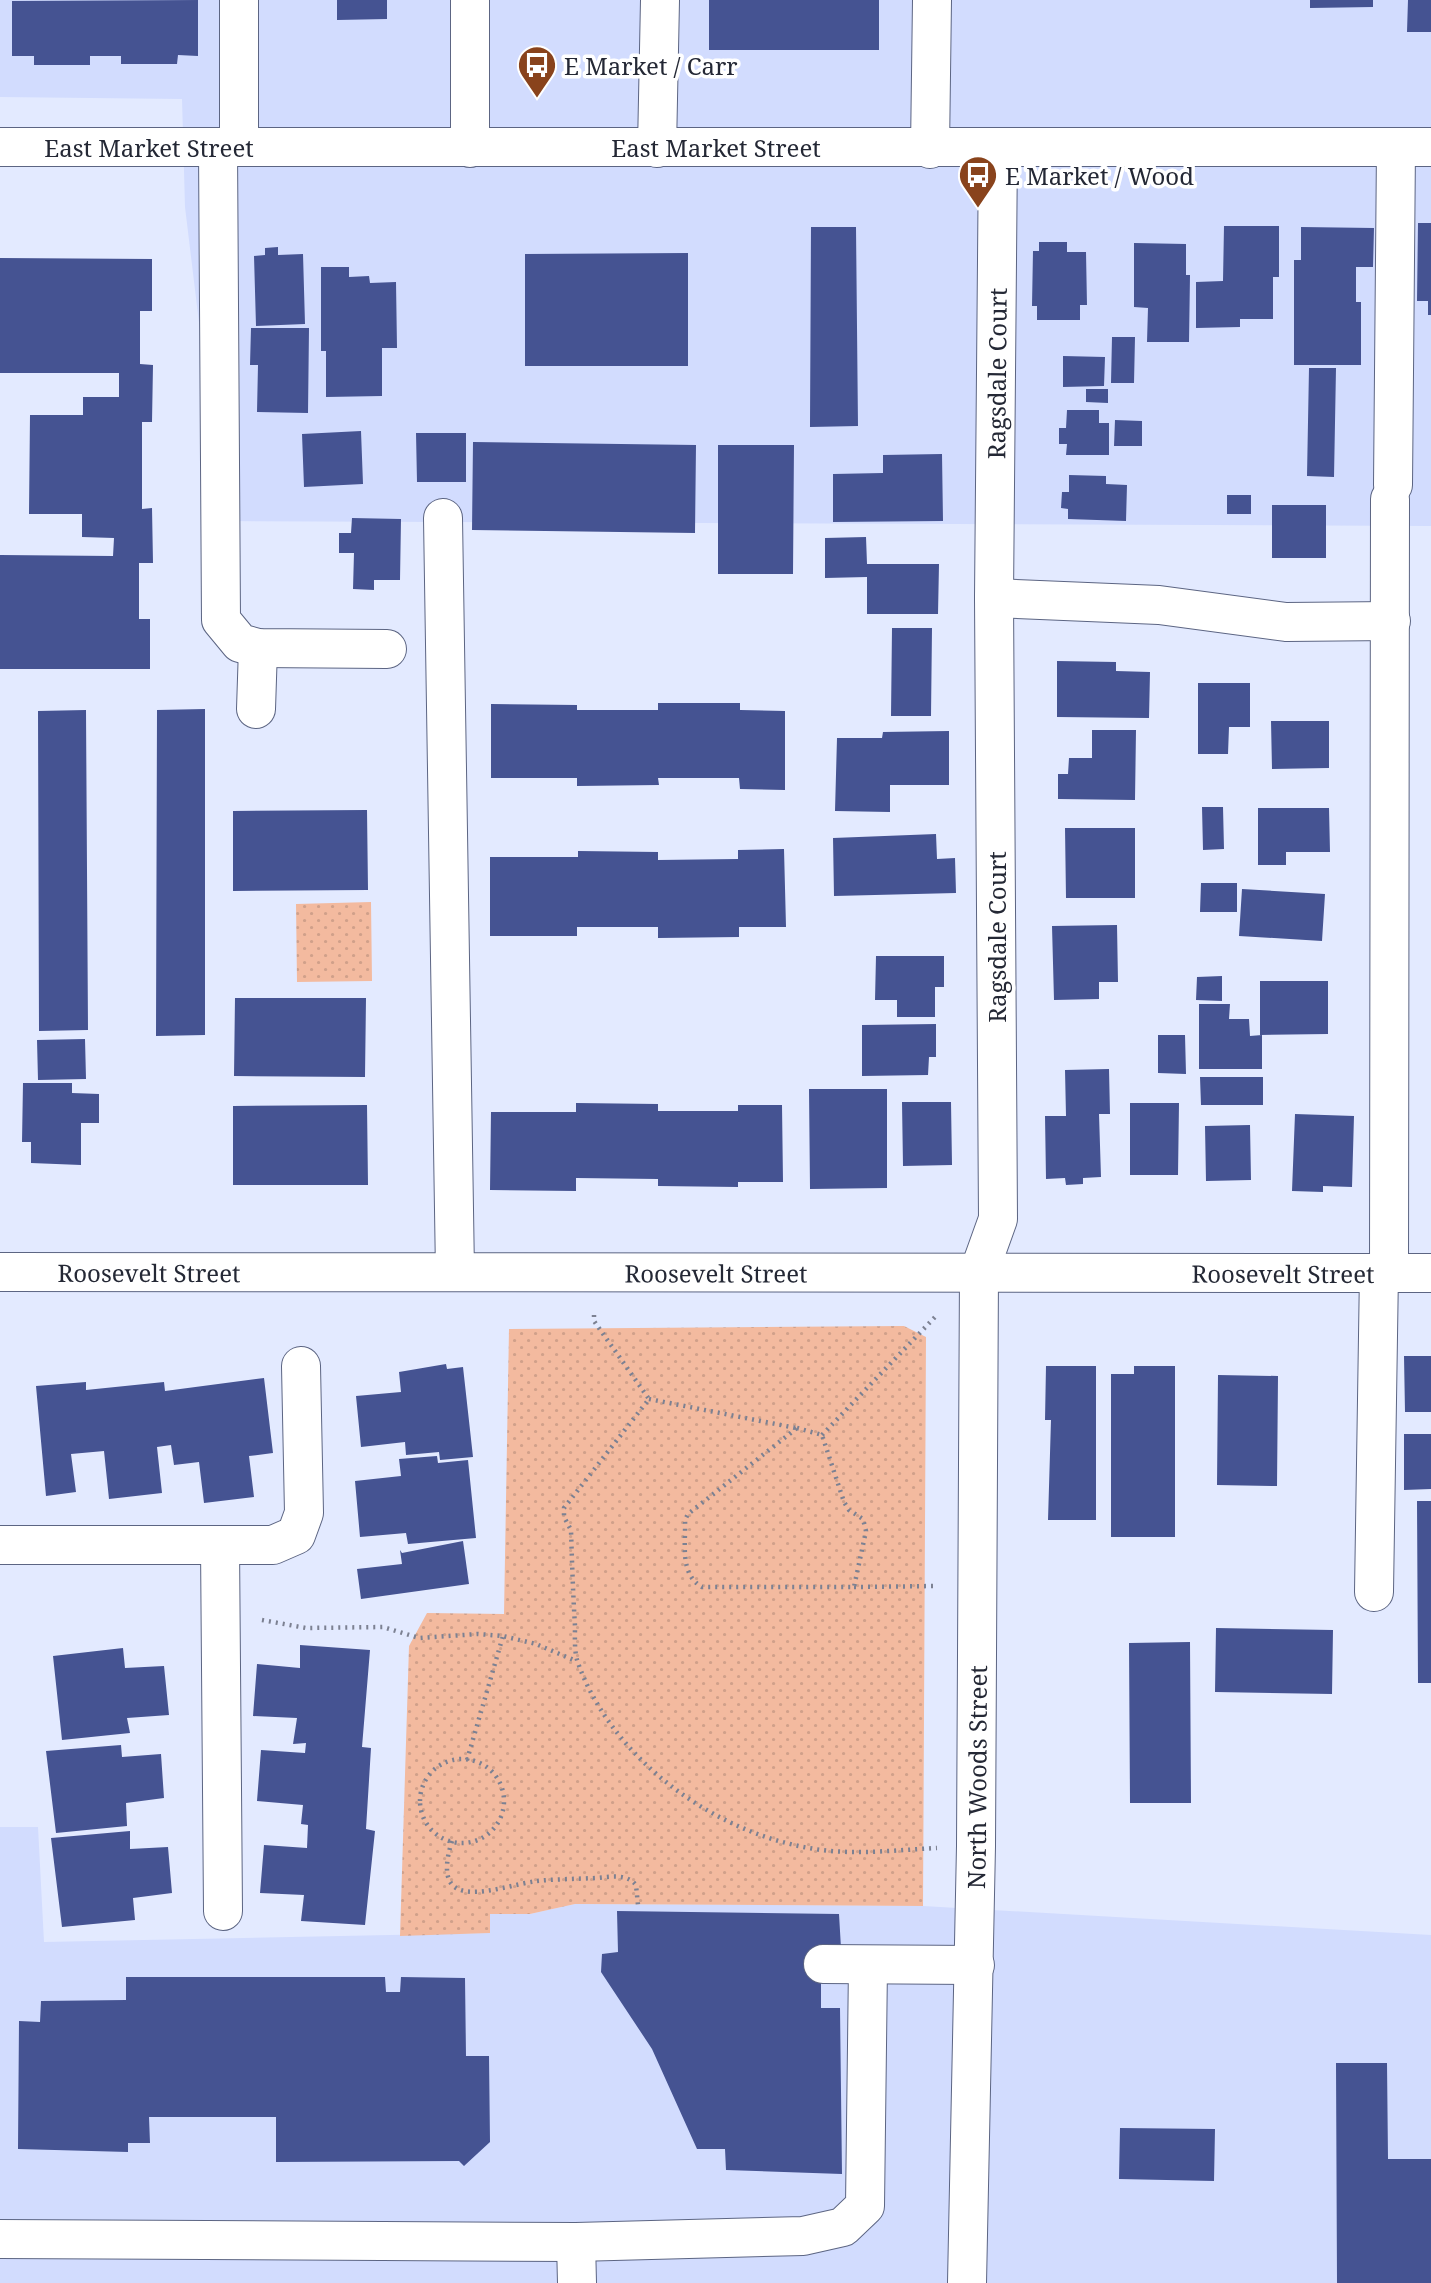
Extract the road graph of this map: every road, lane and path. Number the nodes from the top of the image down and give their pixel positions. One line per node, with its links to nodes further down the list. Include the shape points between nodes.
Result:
1 (239, 0): 7 (street)
2 (470, 0): 8 (street)
3 (660, 0): 9 (street)
4 (932, 0): 11 (street)
5 (0, 147): 7 (street, East Market Street)
6 (1413, 147): 10 (street, East Market Street); 14 (street, via 1391,492)
7 (228, 148): 8 (street, East Market Street); 15 (street, via 221,620 240,643)
8 (470, 148): 9 (street, East Market Street)
9 (657, 148): 11 (street, East Market Street)
10 (998, 148): 11 (street, East Market Street); 13 (street, Ragsdale Court)
11 (930, 149)
12 (443, 518): 19 (street)
13 (994, 598): 14 (street, via 1159,605 1286,622); 21 (street, Ragsdale Court, via 998,1219)
14 (1391, 621): 22 (street)
15 (258, 648): 16 (street); 17 (street)
16 (387, 649)
17 (256, 709)
18 (0, 1272): 19 (street, Roosevelt Street)
19 (455, 1272): 20 (street, Roosevelt Street)
20 (588, 1272): 21 (street, Roosevelt Street); 25 (path, via 594,1321)
21 (979, 1272): 22 (street, Roosevelt Street); 27 (path); 30 (street, North Woods Street)
22 (1384, 1273): 23 (street, Roosevelt Street); 32 (street)
23 (1431, 1273)
24 (301, 1366): 29 (street, via 304,1513 296,1535 273,1545)
25 (649, 1399): 26 (path); 35 (path, via 564,1508 571,1530)
26 (797, 1428): 27 (path); 31 (path, via 688,1514 686,1572 702,1587)
27 (822, 1435): 31 (path, via 844,1502 865,1524)
28 (0, 1545): 29 (street)
29 (220, 1545): 33 (street)
30 (979, 1586): 31 (path); 38 (street, North Woods Street)
31 (854, 1587)
32 (1374, 1592)
33 (222, 1613): 34 (path, via 306,1628 383,1627 419,1638); 40 (street)
34 (503, 1636): 35 (path); 36 (path)
35 (576, 1661): 38 (path, via 601,1710 640,1758 684,1796 747,1829 790,1844 835,1851)
36 (467, 1760): 37 (path, via 434,1768 420,1793 424,1820 432,1832); 37 (path, via 486,1766 496,1776 502,1788 502,1815 485,1837)
37 (452, 1841): 39 (path, via 445,1872 448,1881 461,1891 621,1877 636,1885)
38 (976, 1846): 43 (street, North Woods Street)
39 (638, 1905)
40 (223, 1911)
41 (823, 1964): 42 (street)
42 (868, 1965): 43 (street); 45 (street, via 865,2206 843,2227 803,2236)
43 (975, 1965): 47 (street, North Woods Street)
44 (0, 2239): 45 (street)
45 (576, 2242): 46 (street)
46 (577, 2283)
47 (967, 2283)

